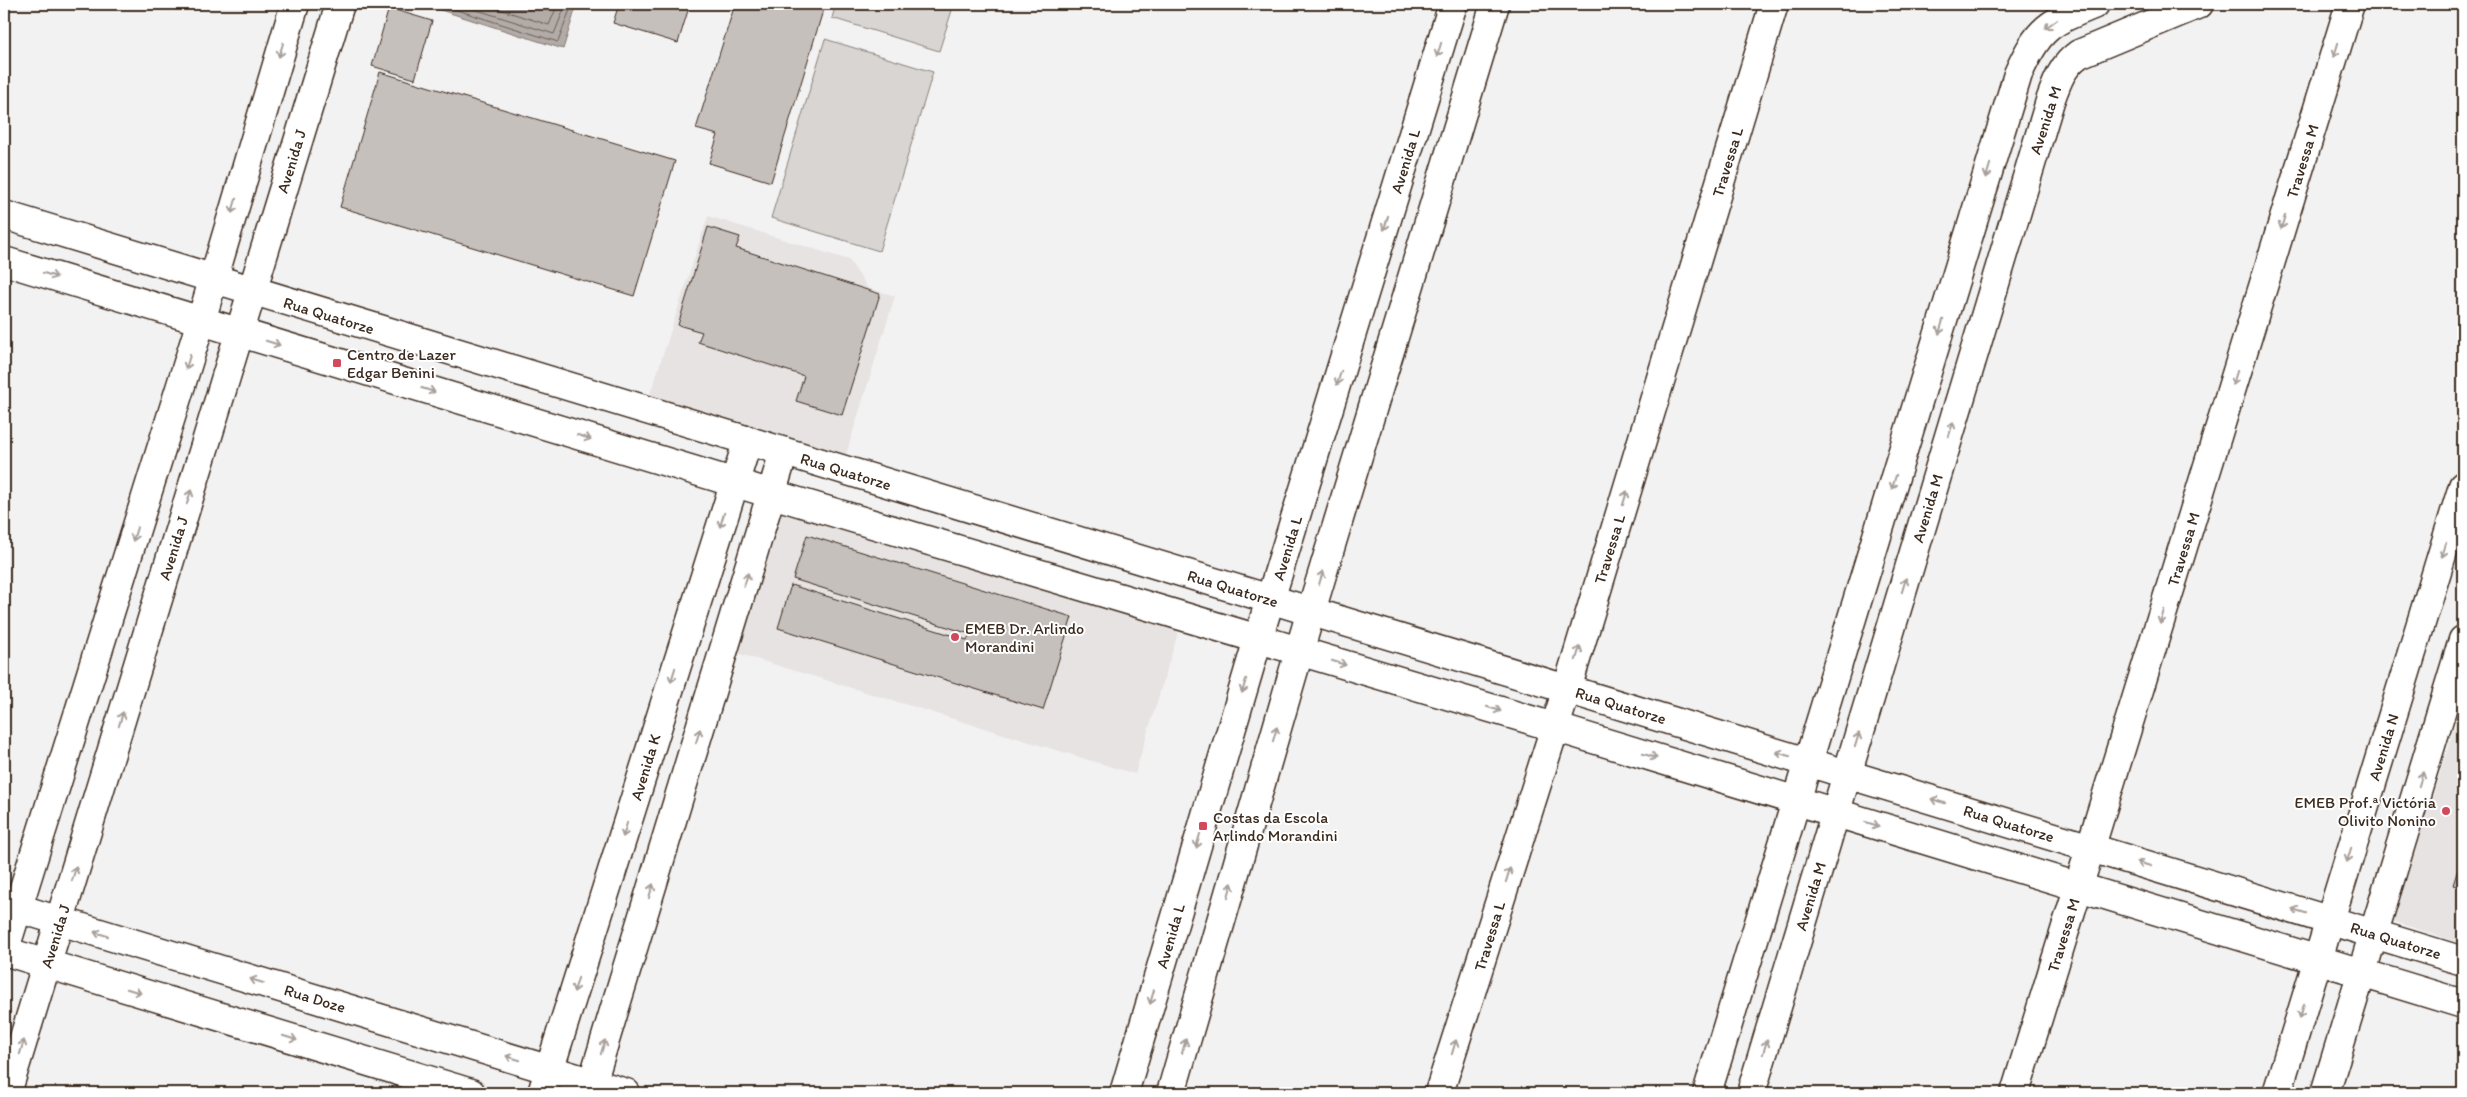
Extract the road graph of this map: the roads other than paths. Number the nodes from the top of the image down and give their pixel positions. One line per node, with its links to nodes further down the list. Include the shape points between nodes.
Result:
1 (295, 4): 15 (street, one-way to 15)
2 (340, 4): 16 (street, Avenida J)
3 (1453, 4): 11 (street, Avenida L, one-way to 11)
4 (1495, 4): 12 (street)
5 (1774, 4): 29 (street, Travessa L, one-way to 5)
6 (2095, 4): 9 (street, one-way to 9, via 2056,20)
7 (2199, 4): 10 (street, Avenida M, via 2079,54)
8 (2350, 4): 35 (street, Travessa M, one-way to 35)
9 (2030, 47): 10 (street); 31 (street, one-way to 31, via 2018,74)
10 (2061, 73): 32 (street, Avenida M, one-way to 10)
11 (1426, 92): 12 (street); 24 (street, Avenida L, one-way to 24)
12 (1466, 102): 25 (street, one-way to 12)
13 (4, 215): 15 (street, Rua Quatorze)
14 (4, 261): 17 (street, one-way to 17)
15 (213, 279): 16 (street, Rua Quatorze); 17 (street)
16 (251, 290): 18 (street, Avenida J); 19 (street, Rua Quatorze)
17 (201, 321): 18 (street); 37 (street, one-way to 37)
18 (239, 332): 21 (street, one-way to 21); 39 (street, Avenida J, one-way to 18)
19 (748, 440): 20 (street, Rua Quatorze); 21 (street, Avenida K)
20 (784, 452): 23 (street); 24 (street, Rua Quatorze)
21 (734, 482): 23 (street); 47 (street, Avenida K, one-way to 47)
22 (2463, 486): 38 (street, Avenida N, one-way to 38)
23 (772, 494): 26 (street); 48 (street, one-way to 23)
24 (1272, 600): 25 (street, Rua Quatorze); 26 (street, Avenida L)
25 (1311, 611): 28 (street); 29 (street, Rua Quatorze)
26 (1258, 639): 28 (street); 52 (street, Avenida L, one-way to 52)
27 (2463, 640): 40 (street, one-way to 27)
28 (1299, 651): 30 (street, one-way to 30); 53 (street, one-way to 28)
29 (1567, 688): 30 (street, Travessa L); 31 (street, Rua Quatorze, one-way to 29)
30 (1554, 727): 33 (street, one-way to 33); 54 (street, Travessa L, one-way to 30)
31 (1808, 762): 32 (street, Rua Quatorze); 33 (street)
32 (1846, 773): 34 (street, Avenida M); 35 (street, Rua Quatorze, one-way to 32)
33 (1797, 801): 34 (street); 55 (street)
34 (1836, 813): 36 (street, one-way to 36); 56 (street, Avenida M, one-way to 34)
35 (2091, 848): 36 (street, Travessa M); 38 (street, Rua Quatorze, one-way to 35)
36 (2078, 886): 42 (street); 57 (street, Travessa M)
37 (11, 906): 39 (street, Rua Doze); 41 (street)
38 (2329, 920): 40 (street, Rua Quatorze); 42 (street, Avenida N)
39 (60, 921): 44 (street, Avenida J); 47 (street, Rua Doze, one-way to 39)
40 (2373, 933): 43 (street, Rua Quatorze); 45 (street)
41 (4, 952): 44 (street)
42 (2318, 959): 45 (street); 58 (street, Avenida N, one-way to 58)
43 (2463, 960)
44 (47, 965): 49 (street, Avenida J, one-way to 44); 50 (street, one-way to 50)
45 (2362, 973): 46 (street); 59 (street)
46 (2463, 1004)
47 (546, 1081): 48 (street, Rua Doze)
48 (591, 1088): 51 (street, Rua Doze)
49 (7, 1093)
50 (471, 1093)
51 (626, 1093)
52 (1124, 1093)
53 (1171, 1093)
54 (1440, 1093)
55 (1707, 1093)
56 (1750, 1093)
57 (2015, 1093)
58 (2276, 1093)
59 (2325, 1093)

